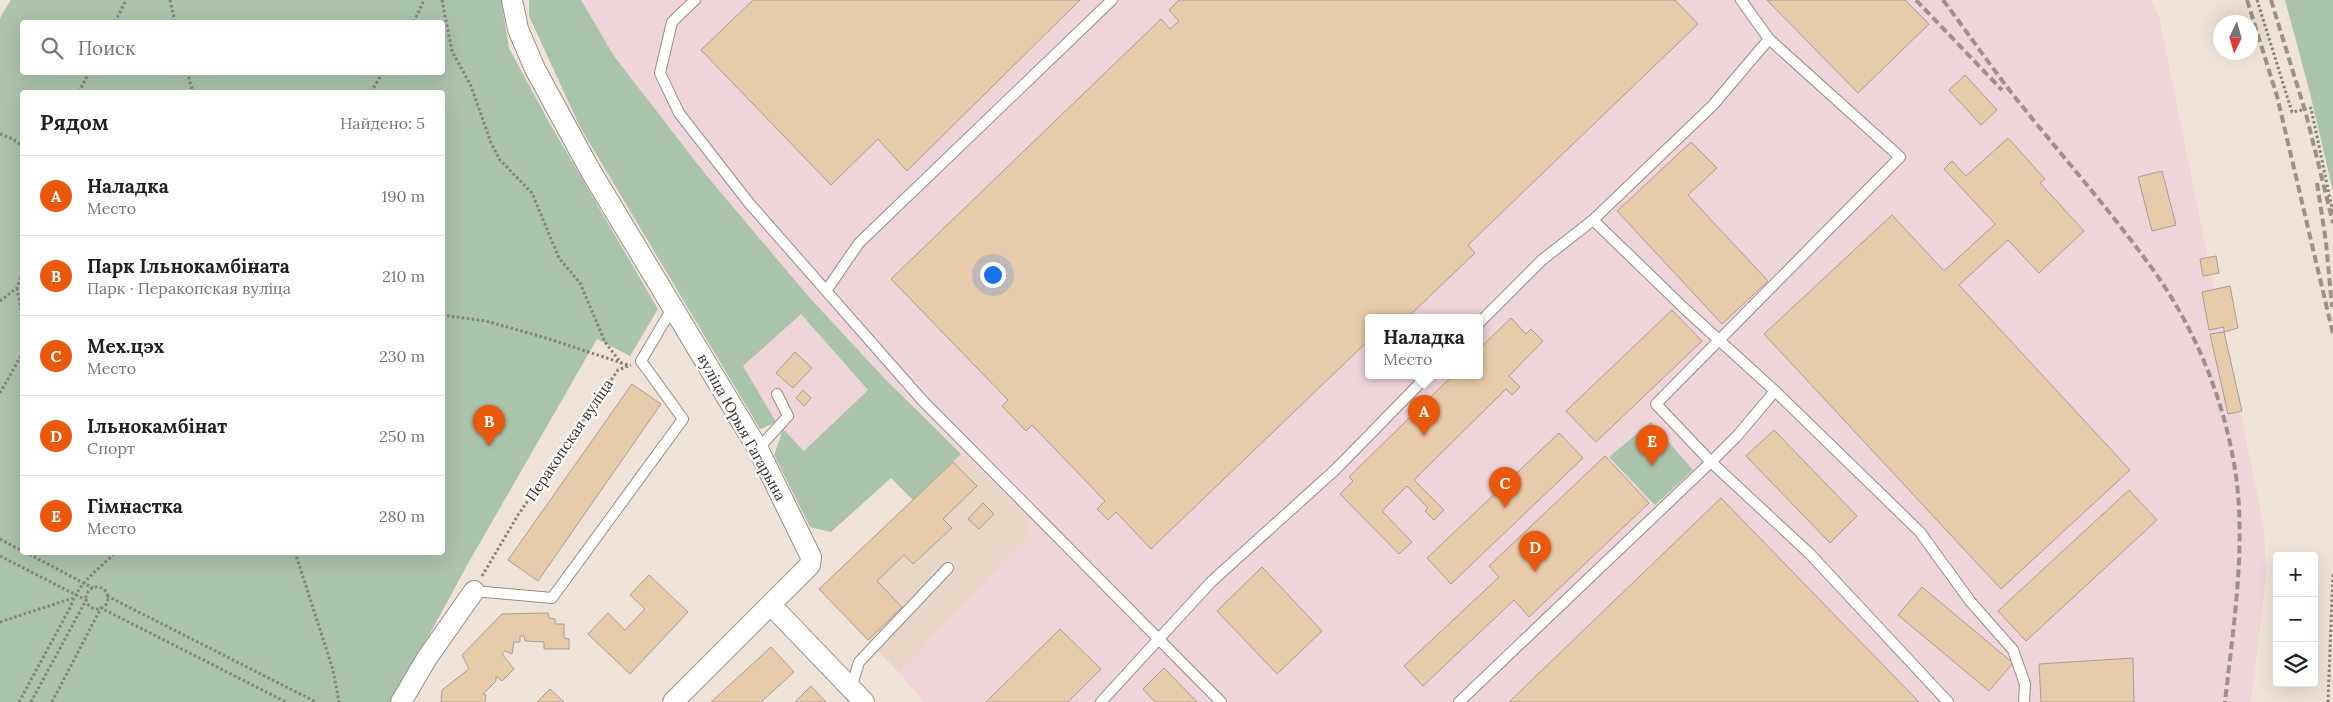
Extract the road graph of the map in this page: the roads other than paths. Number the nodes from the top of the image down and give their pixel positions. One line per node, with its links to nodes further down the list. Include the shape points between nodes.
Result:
1 (512, 0): 8 (street, via 518,30 535,69 590,170)
2 (695, 0): 7 (lane, via 672,22 660,73 680,113 749,203)
3 (1112, 0): 7 (lane, via 859,243)
4 (1741, 0): 5 (lane)
5 (1769, 39): 6 (lane, via 1713,105); 10 (lane, via 1900,157)
6 (1593, 220): 9 (lane, via 1542,260); 10 (lane)
7 (826, 290): 19 (lane, via 922,400)
8 (673, 307): 14 (street, вуліца Юрыя Гагарына); 17 (lane, via 641,361 683,419 552,598)
9 (1483, 319)
10 (1720, 342): 12 (lane); 15 (lane, via 1656,404)
11 (1424, 379): 19 (lane, via 1336,469 1211,582)
12 (1775, 391): 15 (lane, via 1738,436); 27 (lane, via 1920,532 1970,601 2014,650 2025,684)
13 (778, 394): 14 (lane, via 788,416)
14 (758, 449): 18 (street, вуліца Юрыя Гагарына, via 811,557 810,565)
15 (1711, 462): 25 (lane); 26 (lane, via 1810,554)
16 (948, 568): 20 (lane, via 859,662)
17 (474, 591): 21 (street, via 426,658)
18 (771, 605): 20 (street); 22 (street, вуліца Юрыя Гагарына)
19 (1158, 638): 23 (lane); 24 (lane)
20 (858, 695)
21 (401, 702)
22 (673, 702)
23 (1101, 702)
24 (1220, 702)
25 (1459, 702)
26 (1948, 702)
27 (2024, 702)

